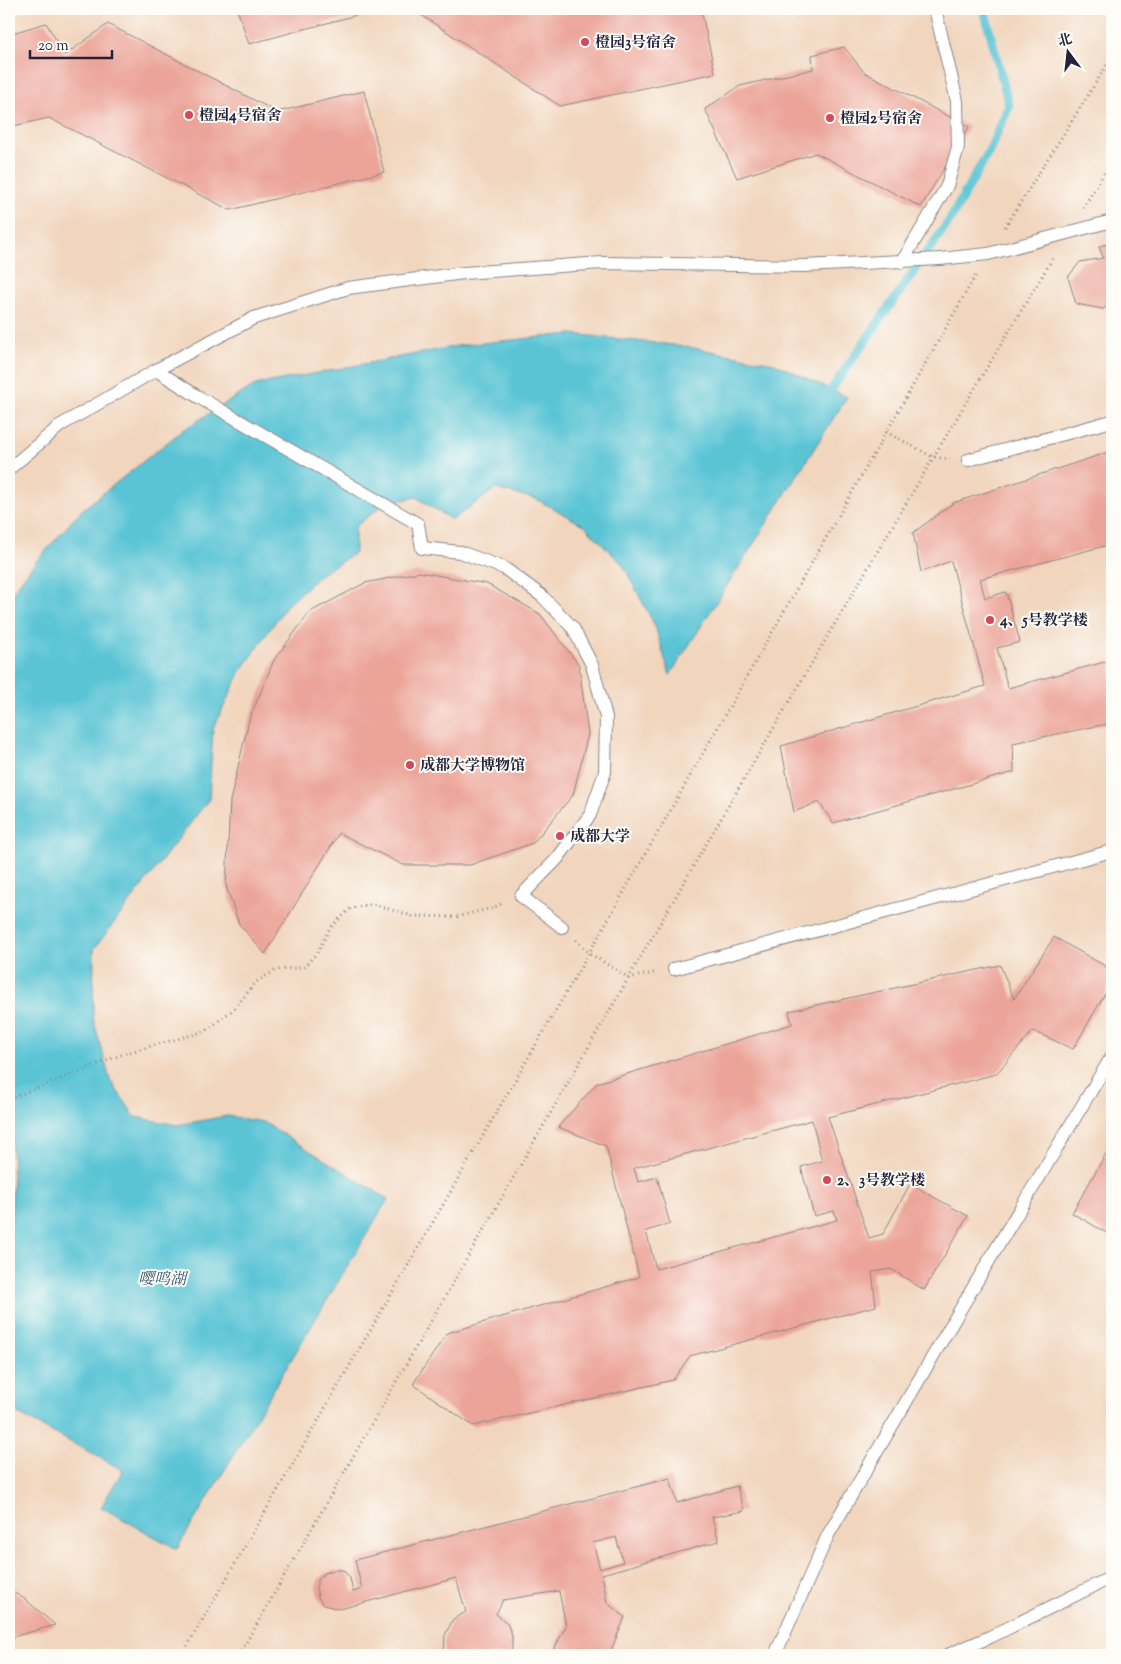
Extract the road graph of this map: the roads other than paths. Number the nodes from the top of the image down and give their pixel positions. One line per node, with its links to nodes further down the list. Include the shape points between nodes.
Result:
1 (936, 9): 3 (lane, via 957,101 958,148 947,186)
2 (1112, 220): 3 (lane, via 988,254)
3 (904, 262): 4 (lane, via 805,266 602,263 464,273 348,288 254,318)
4 (156, 370): 7 (lane, via 61,425); 9 (lane, via 418,524 422,548 460,552 504,568 542,596 573,628 592,665 606,717 605,772 590,815 557,859 521,896)
5 (1112, 422): 6 (lane)
6 (968, 460)
7 (9, 469)
8 (1112, 852): 10 (lane)
9 (562, 927)
10 (674, 969)
11 (1112, 1056): 13 (lane, via 828,1535)
12 (1112, 1577): 14 (lane, via 990,1638)
13 (775, 1655)
14 (948, 1655)

